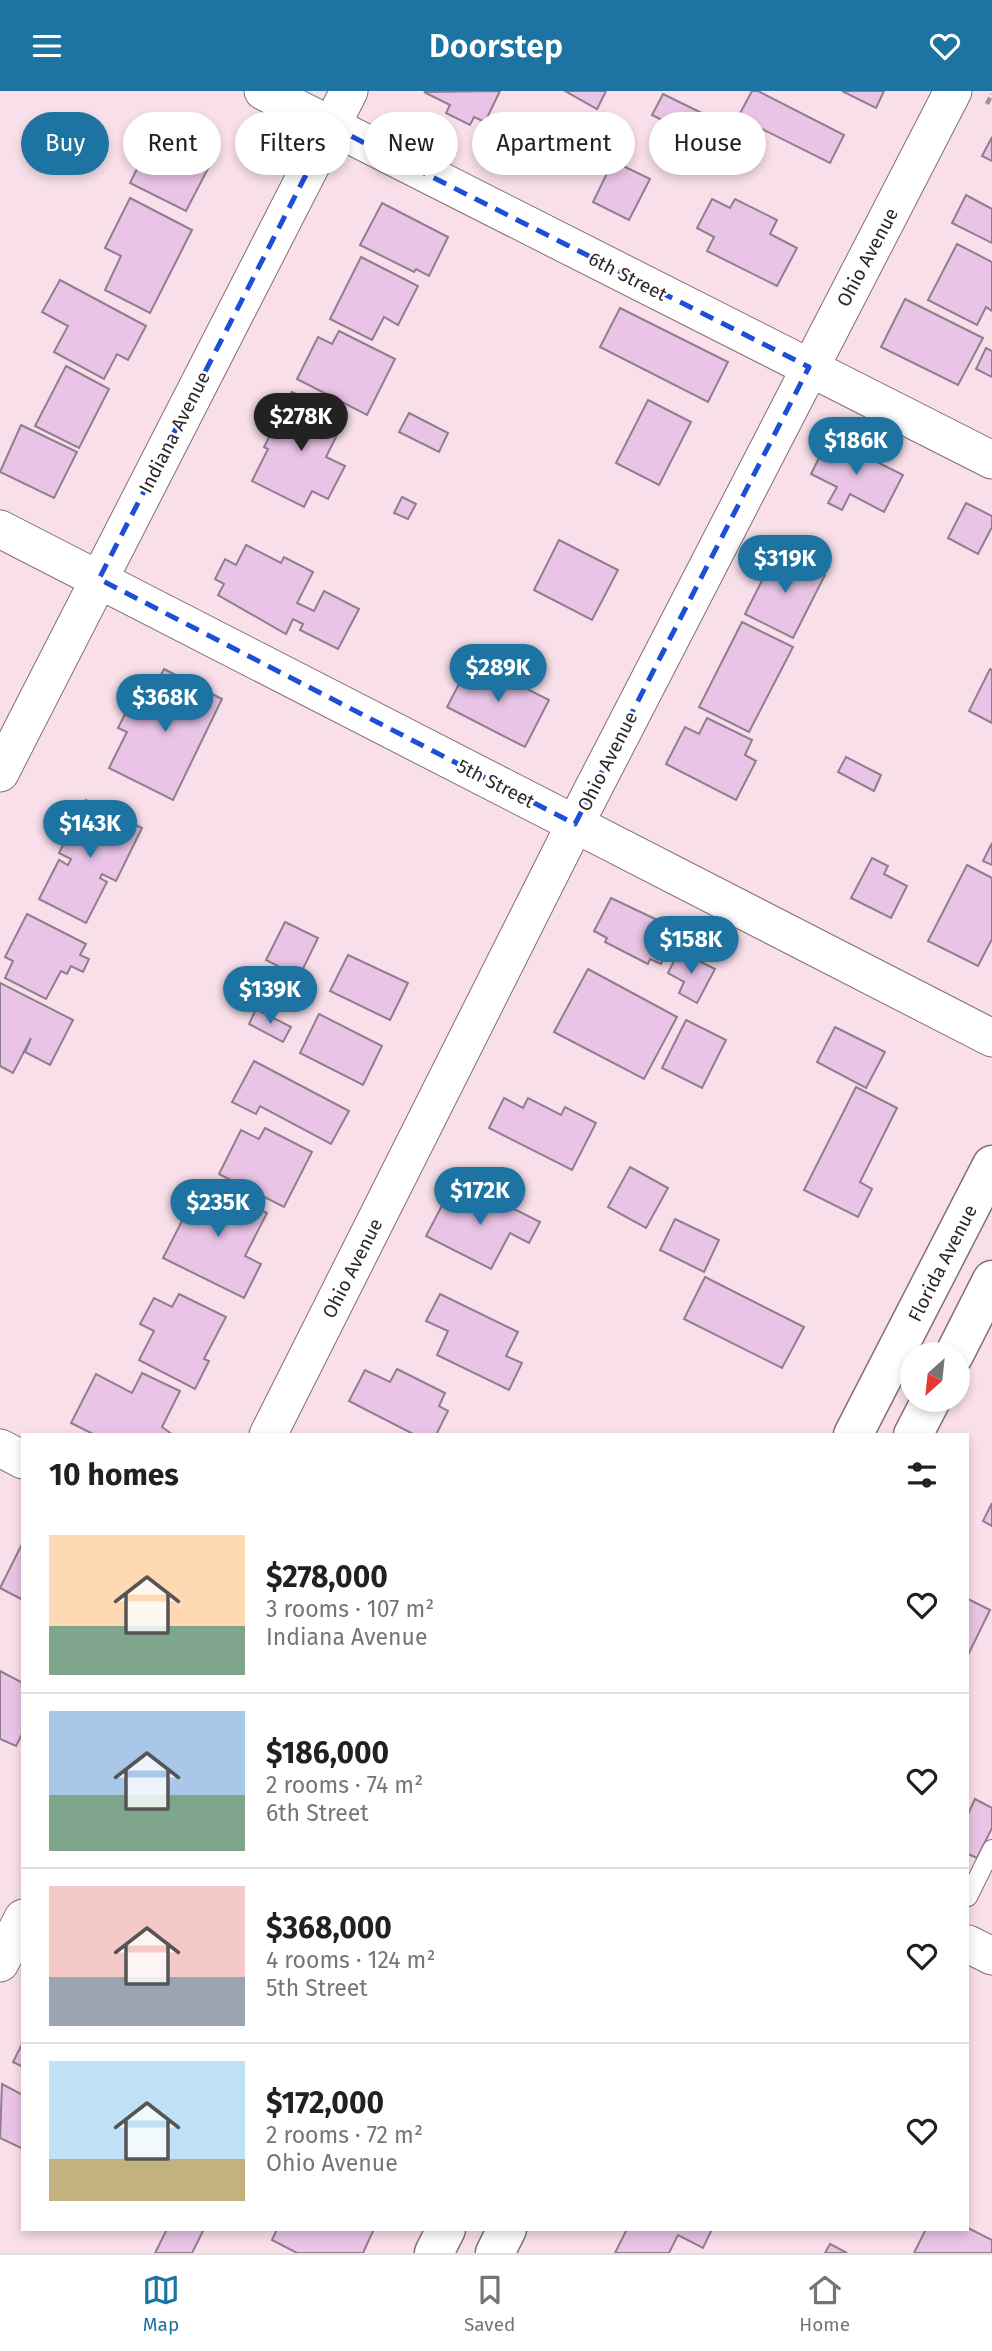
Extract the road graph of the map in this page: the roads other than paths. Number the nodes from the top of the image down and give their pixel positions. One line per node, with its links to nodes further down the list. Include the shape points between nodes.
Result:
1 (264, 91): 4 (street, 6th Street)
2 (349, 91): 5 (street, Indiana Avenue)
3 (953, 91): 8 (street, Ohio Avenue)
4 (304, 112)
5 (338, 112)
6 (350, 136): 8 (street, 6th Street)
7 (306, 175): 11 (street, Indiana Avenue)
8 (809, 367): 9 (street, 6th Street); 13 (street, Ohio Avenue)
9 (992, 460)
10 (0, 529): 11 (street, 5th Street)
11 (99, 579): 12 (street, Indiana Avenue); 13 (street, 5th Street)
12 (0, 773)
13 (575, 824): 14 (street, 5th Street); 19 (street, Ohio Avenue)
14 (992, 1038)
15 (992, 1165): 20 (main road, Florida Avenue)
16 (992, 1280): 17 (main road)
17 (961, 1342)
18 (925, 1412): 21 (main road)
19 (269, 1433)
20 (854, 1433)
21 (914, 1433)
22 (0, 1448): 23 (street)
23 (21, 1459)
24 (992, 1849): 25 (lane)
25 (969, 1895)
26 (21, 1922): 29 (street)
27 (969, 1944): 28 (street)
28 (992, 1956)
29 (0, 1963)
30 (445, 2231): 32 (main road)
31 (506, 2231): 33 (main road)
32 (434, 2253)
33 (495, 2253)

